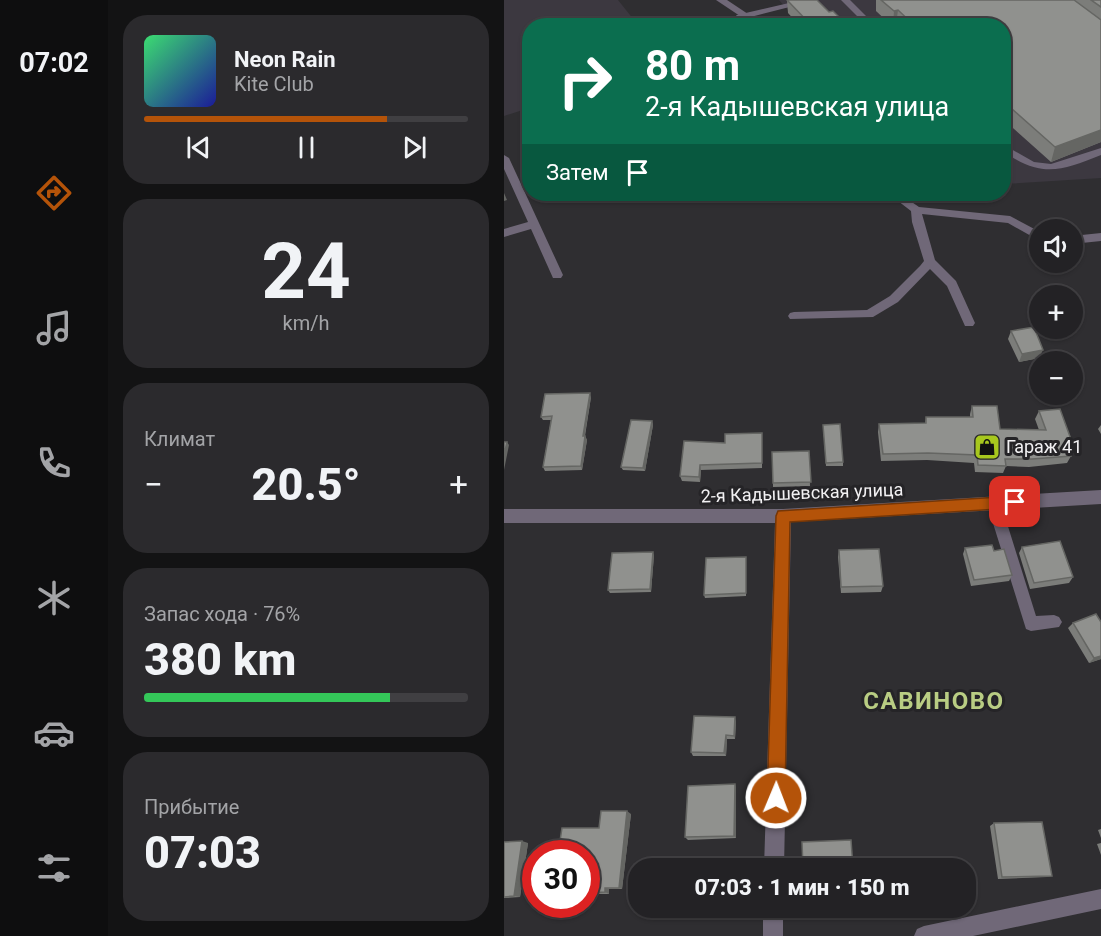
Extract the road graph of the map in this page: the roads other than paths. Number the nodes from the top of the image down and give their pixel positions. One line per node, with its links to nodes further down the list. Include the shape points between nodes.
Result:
1 (721, 0): 4 (street)
2 (813, 0): 4 (lane)
3 (845, 0): 6 (lane)
4 (746, 16): 5 (lane)
5 (740, 18)
6 (864, 18)
7 (1101, 151): 8 (lane, via 1048,168 1024,163)
8 (1011, 153)
9 (504, 158): 10 (lane)
10 (522, 196)
11 (524, 201): 14 (lane)
12 (904, 201): 13 (lane)
13 (916, 210): 15 (lane, via 1010,220); 19 (lane)
14 (535, 224): 16 (lane); 20 (lane)
15 (1029, 231)
16 (504, 233)
17 (1101, 237): 18 (lane)
18 (1083, 239)
19 (930, 262): 21 (lane, via 918,279 878,311); 22 (lane, via 952,284)
20 (557, 275)
21 (794, 316)
22 (969, 323)
23 (1101, 497): 24 (street, 2-я Кадышевская улица)
24 (994, 504): 26 (street, 2-я Кадышевская улица); 27 (lane, via 1031,624)
25 (504, 516): 26 (street, 2-я Кадышевская улица)
26 (783, 516): 28 (street)
27 (1054, 622)
28 (774, 858)
29 (1101, 899): 32 (street)
30 (773, 918): 31 (street)
31 (773, 936)
32 (924, 936)

